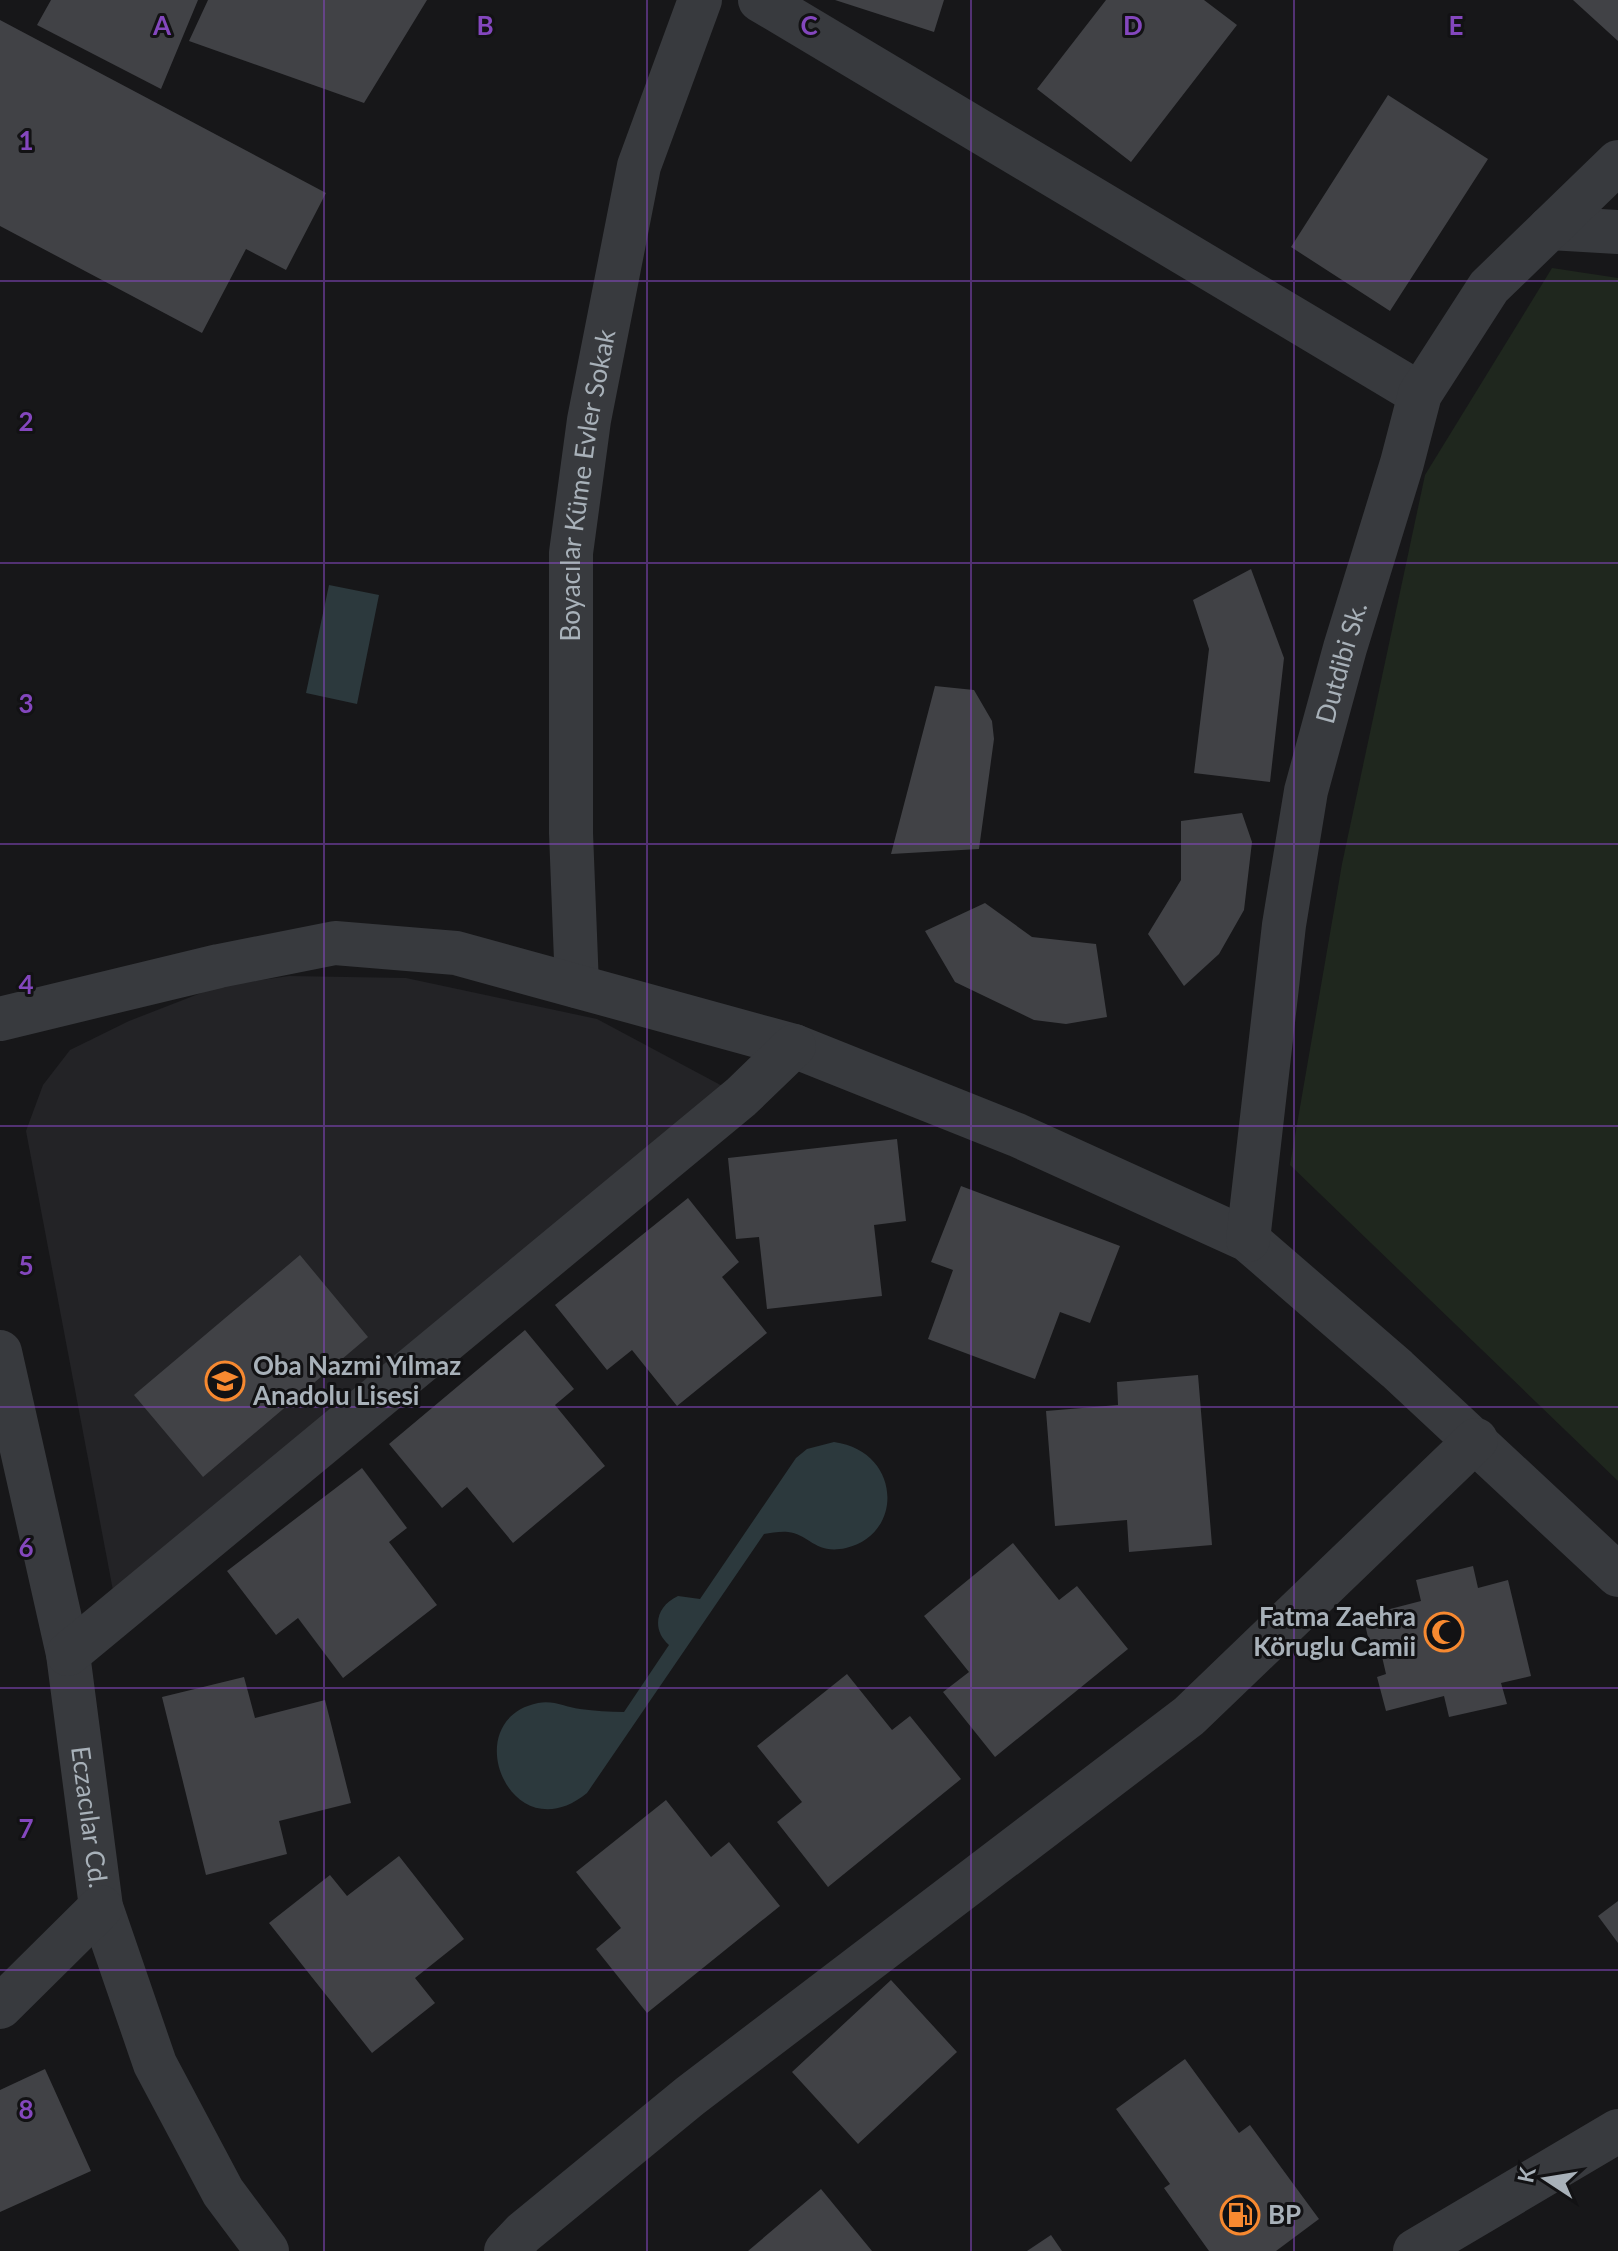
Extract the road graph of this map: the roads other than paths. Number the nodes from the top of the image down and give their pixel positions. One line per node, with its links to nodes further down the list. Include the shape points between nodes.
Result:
1 (700, 0): 7 (street, Boyacılar Küme Evler Sokak, via 639,166 589,420 571,553)
2 (760, 0): 6 (street)
3 (1618, 162): 4 (street, Dutdibi Sk.)
4 (1550, 228): 5 (street); 6 (street, Dutdibi Sk., via 1489,287)
5 (1618, 232)
6 (1420, 394): 10 (street, Dutdibi Sk., via 1306,791 1284,925)
7 (577, 986): 8 (street, via 456,953 335,943); 9 (street)
8 (0, 1019)
9 (794, 1046): 10 (street, via 1017,1135); 14 (street, via 741,1097)
10 (1248, 1240): 12 (street)
11 (0, 1352): 14 (street, Eczacılar Cd.)
12 (1476, 1440): 13 (street); 19 (street, via 1189,1716 690,2096)
13 (1618, 1575)
14 (68, 1654): 15 (street, Eczacılar Cd.)
15 (101, 1907): 16 (street); 18 (street, Eczacılar Cd., via 155,2064 223,2192)
16 (0, 2007)
17 (1618, 2131): 20 (street)
18 (267, 2251)
19 (506, 2251)
20 (1415, 2251)

